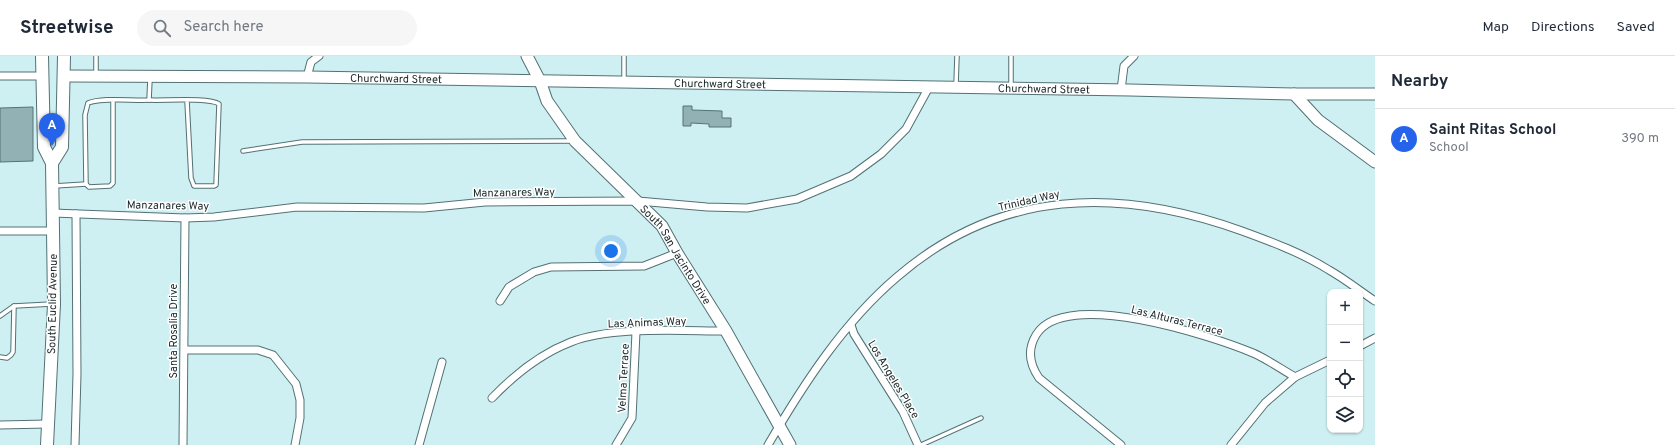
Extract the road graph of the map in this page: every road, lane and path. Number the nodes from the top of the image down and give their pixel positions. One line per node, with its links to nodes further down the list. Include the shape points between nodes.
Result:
1 (42, 56): 11 (main road, South Euclid Avenue)
2 (64, 56): 12 (main road)
3 (96, 56): 13 (lane)
4 (319, 56): 15 (street, via 311,62)
5 (527, 56): 16 (street, South San Jacinto Drive)
6 (624, 56): 17 (lane)
7 (957, 56): 19 (lane)
8 (1011, 56): 20 (lane)
9 (1134, 56): 21 (street, via 1124,66)
10 (0, 76): 11 (street)
11 (42, 76): 30 (main road, South Euclid Avenue, via 44,147)
12 (64, 76): 13 (street, Churchward Street); 30 (main road, via 62,147)
13 (96, 76): 14 (street, Churchward Street)
14 (150, 77): 15 (street, Churchward Street); 24 (lane)
15 (307, 77): 16 (street, Churchward Street)
16 (540, 81): 17 (street, Churchward Street); 27 (street, South San Jacinto Drive, via 547,101)
17 (624, 82): 18 (street, Churchward Street)
18 (929, 87): 19 (street, Churchward Street); 33 (street, Manzanares Way, via 906,129 881,154 851,176 824,189 797,199 747,208)
19 (956, 88): 20 (street, Churchward Street)
20 (1011, 89): 21 (street, Churchward Street)
21 (1121, 90): 22 (street, Churchward Street)
22 (1294, 94): 23 (street, Churchward Street); 29 (street, via 1318,120)
23 (1375, 94)
24 (149, 100): 25 (lane); 26 (lane)
25 (113, 101): 31 (lane, via 93,101 88,103 86,108); 31 (lane, via 113,183 110,186 96,188)
26 (187, 101): 26 (lane, via 214,101 219,104 214,186 194,186 191,178)
27 (575, 141): 28 (lane, via 302,142); 33 (street, South San Jacinto Drive)
28 (243, 151)
29 (1375, 162)
30 (52, 163): 32 (main road, South Euclid Avenue)
31 (86, 184): 32 (lane)
32 (52, 186): 34 (main road, South Euclid Avenue)
33 (638, 201): 36 (street, Manzanares Way, via 485,202 424,208 297,207); 39 (street, South San Jacinto Drive, via 662,226)
34 (53, 213): 35 (street, Manzanares Way); 38 (main road, South Euclid Avenue)
35 (76, 214): 36 (street, Manzanares Way); 61 (street)
36 (185, 218): 50 (street, Santa Rosalia Drive)
37 (0, 231): 38 (street)
38 (53, 231): 42 (main road, South Euclid Avenue)
39 (677, 253): 40 (street, via 644,266 551,267 534,272 509,287); 46 (street, South San Jacinto Drive)
40 (500, 301)
41 (1375, 301): 45 (street, Trinidad Way, via 1329,270 1289,249 1203,218 1113,202 1072,202 1049,204 1005,215 952,238 897,277)
42 (54, 304): 43 (lane); 57 (main road, South Euclid Avenue)
43 (14, 306): 44 (lane); 51 (lane, via 13,352 7,358)
44 (0, 316)
45 (851, 325): 59 (street, Trinidad Way, via 819,363); 68 (street, Los Angeles Place)
46 (726, 331): 47 (street, Las Animas Way); 59 (street, South San Jacinto Drive)
47 (636, 332): 55 (street, Las Animas Way, via 612,332 567,344 542,355 511,378); 65 (street, Velma Terrace, via 632,418)
48 (1375, 338): 49 (street)
49 (1363, 344)
50 (185, 350): 62 (street, Santa Rosalia Drive); 63 (street, via 258,350 273,355 296,384 300,400)
51 (0, 357)
52 (1328, 361): 54 (street)
53 (442, 362): 64 (street)
54 (1295, 377): 69 (street, Las Alturas Terrace, via 1248,351 1199,334 1153,323 1096,315 1065,316 1050,321 1040,330 1032,343 1030,358 1035,372); 70 (street, via 1265,403)
55 (492, 398)
56 (981, 418): 68 (lane)
57 (47, 424): 58 (street); 60 (main road, South Euclid Avenue)
58 (0, 426)
59 (779, 426): 66 (street, Trinidad Way); 67 (street, South San Jacinto Drive)
60 (47, 445)
61 (75, 445)
62 (183, 445)
63 (295, 445)
64 (420, 445)
65 (616, 445)
66 (768, 445)
67 (790, 445)
68 (920, 445)
69 (1121, 445)
70 (1231, 445)

